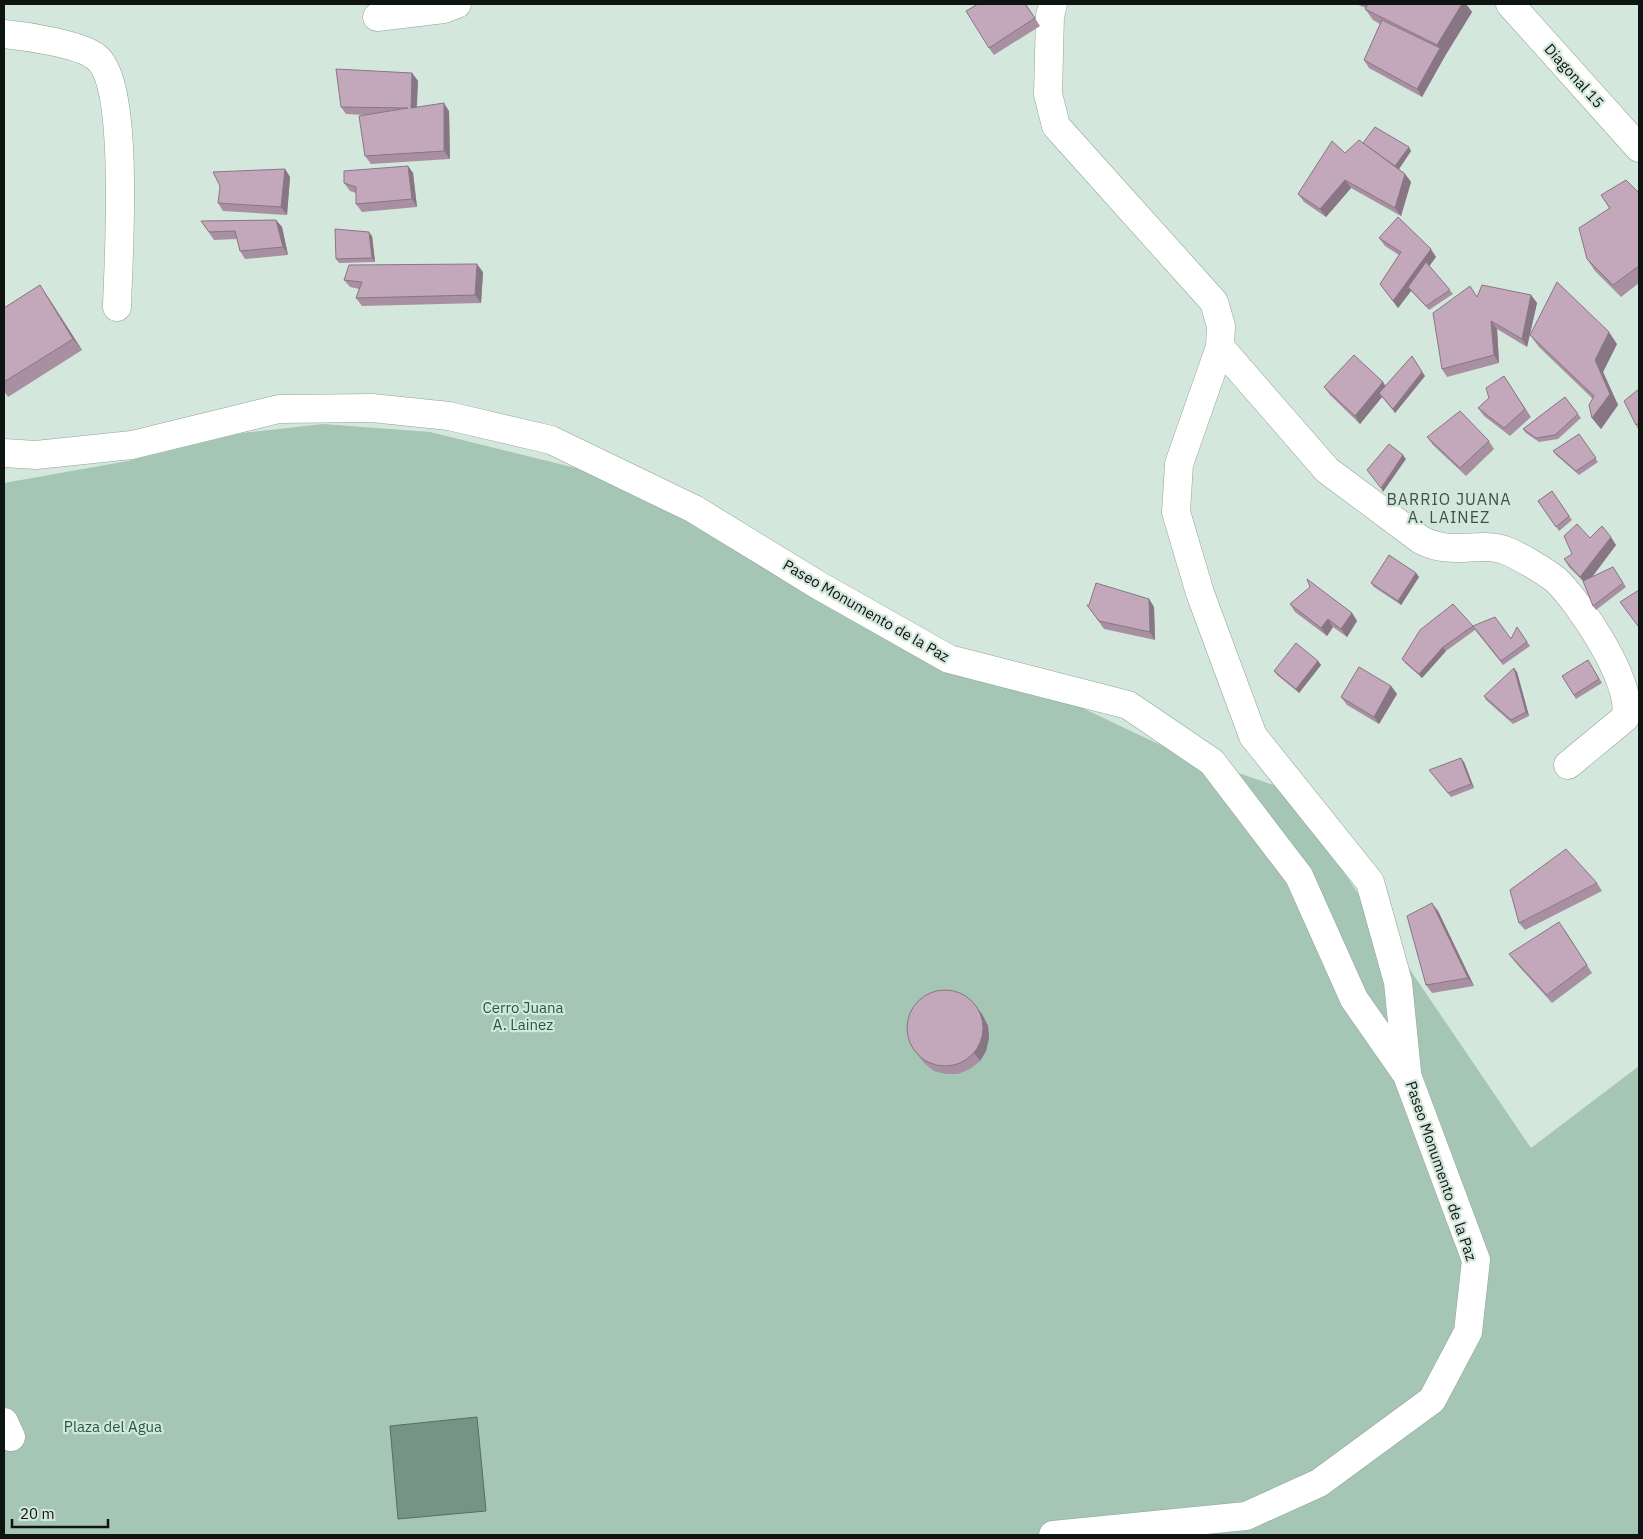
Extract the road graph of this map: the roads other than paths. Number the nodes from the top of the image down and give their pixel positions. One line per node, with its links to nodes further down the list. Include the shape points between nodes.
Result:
1 (457, 4): 4 (street, via 444,9)
2 (1053, 4): 8 (street, via 1048,94 1056,126 1214,302 1221,326)
3 (1510, 4): 6 (street, Diagonal 15)
4 (377, 17)
5 (4, 34): 7 (street, via 72,47 96,57 106,72 118,122)
6 (1639, 148)
7 (117, 307)
8 (1220, 348): 10 (street, via 1327,470 1421,540 1451,549 1506,550 1555,580 1599,635 1628,701 1625,718); 11 (street, via 1180,464 1176,512 1200,594 1253,736 1370,882 1398,982)
9 (4, 453): 11 (street, Paseo Monumento de la Paz, via 36,455 132,445 279,409 372,408 449,416 551,440 694,509 949,660 1128,705 1212,762 1299,876 1354,999)
10 (1568, 765)
11 (1407, 1075): 12 (street, Paseo Monumento de la Paz, via 1476,1260 1468,1332 1432,1400 1319,1483 1246,1516)
12 (1053, 1535)

